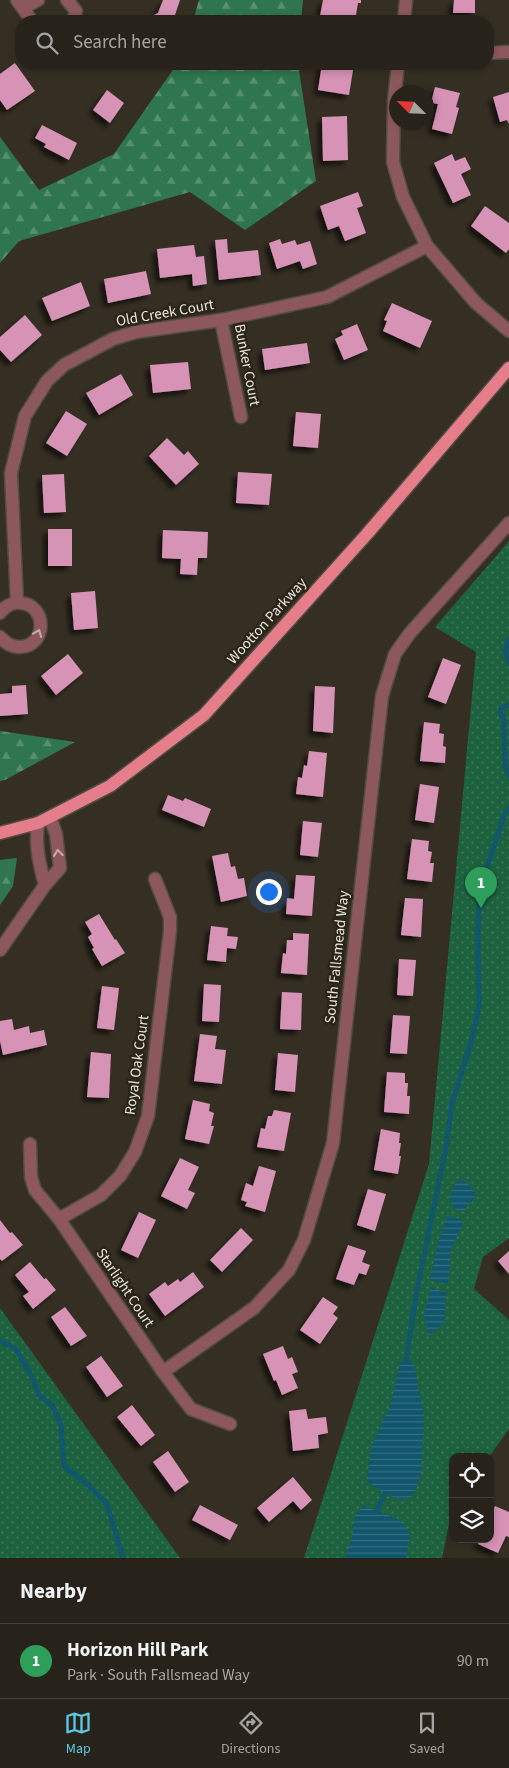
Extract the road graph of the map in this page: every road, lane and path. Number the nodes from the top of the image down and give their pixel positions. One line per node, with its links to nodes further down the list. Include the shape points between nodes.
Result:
1 (38, 0): 4 (street)
2 (67, 0): 6 (street, via 76,11)
3 (406, 0): 7 (street)
4 (20, 4): 5 (street)
5 (28, 15)
6 (75, 15)
7 (405, 15)
8 (509, 52): 9 (street)
9 (494, 53)
10 (397, 70): 11 (street, via 393,162 403,197)
11 (427, 246): 12 (street, Old Creek Court, via 327,298); 13 (street, via 476,303)
12 (221, 320): 15 (street, Bunker Court); 17 (street, Old Creek Court, via 136,332 112,339 64,364 47,381 25,416 11,473)
13 (509, 331)
14 (509, 368): 20 (main road, Wootton Parkway, via 367,534 204,715 110,786)
15 (241, 417)
16 (509, 523): 27 (street, South Fallsmead Way, via 410,633 395,654 382,696 333,1143 304,1240 289,1270 254,1308)
17 (17, 602): 18 (street, via 6,606); 19 (street, one-way to 17, via 14,647 25,646 38,637 41,627 37,612 32,606)
18 (0, 613)
19 (0, 637)
20 (44, 820): 21 (main road, Wootton Parkway); 23 (street, via 36,840); 23 (street, one-way to 20, via 60,868 56,834)
21 (0, 833)
22 (155, 879): 26 (street, Royal Oak Court, via 170,917 170,932 148,1116 135,1152 120,1176 101,1195)
23 (45, 885): 24 (street)
24 (0, 950)
25 (30, 1144): 26 (street, Starlight Court, via 30,1177 35,1190)
26 (59, 1219): 27 (street, Starlight Court)
27 (163, 1372): 28 (street, Starlight Court, via 191,1409)
28 (230, 1424)

